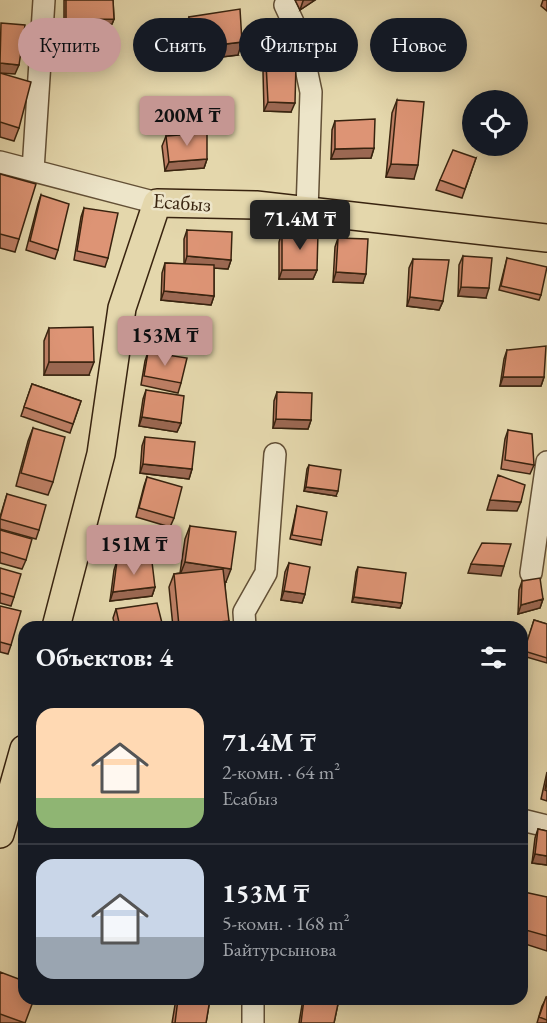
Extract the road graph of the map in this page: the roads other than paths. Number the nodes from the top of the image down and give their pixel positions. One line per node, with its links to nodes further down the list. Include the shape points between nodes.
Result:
1 (44, 0): 4 (street)
2 (285, 5): 6 (street, via 299,35 311,92)
3 (0, 162): 4 (street, Есабыз)
4 (33, 170): 5 (street, Есабыз)
5 (157, 203): 6 (main road, Есабыз, via 256,205); 11 (main road, via 122,308 102,454)
6 (307, 211): 7 (main road, Есабыз)
7 (547, 238)
8 (275, 454): 12 (street, via 266,573 244,612)
9 (547, 462): 10 (street)
10 (531, 573)
11 (58, 621)
12 (245, 621)
13 (17, 764): 16 (main road)
14 (528, 821): 15 (street)
15 (547, 826)
16 (0, 834)
17 (253, 1005): 18 (street)
18 (253, 1023)

